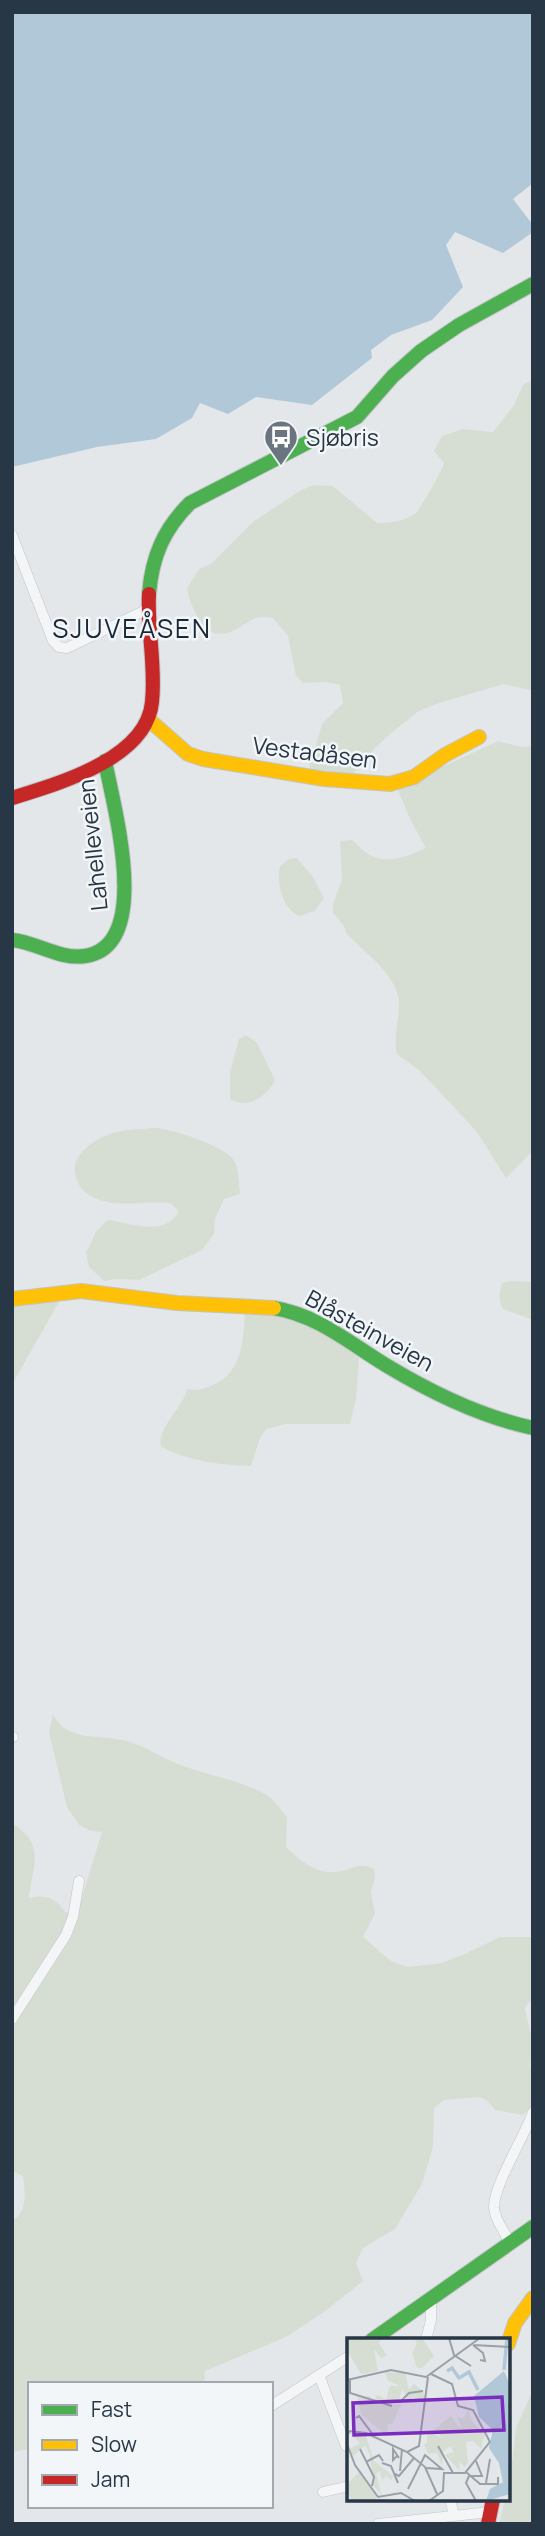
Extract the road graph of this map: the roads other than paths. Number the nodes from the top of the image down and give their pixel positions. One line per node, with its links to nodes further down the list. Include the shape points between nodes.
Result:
1 (533, 284): 3 (street, via 421,351 357,417 180,511 156,550)
2 (12, 534): 3 (street, via 59,647 67,648)
3 (148, 610): 4 (street, via 153,692)
4 (148, 719): 5 (street, Vestadåsen, via 188,754 203,759 324,779 390,784 414,776); 6 (street, Lahelleveien, via 131,742)
5 (479, 737)
6 (105, 761): 7 (street, Lahelleveien); 8 (street, Lahelleveien, via 123,877 123,919 117,933 89,955)
7 (12, 798)
8 (12, 940)
9 (12, 1299): 10 (street, Blåsteinveien, via 82,1291 176,1303 281,1308 323,1325 430,1389 495,1418)
10 (533, 1428)
11 (79, 1881): 12 (street, via 66,1935)
12 (12, 2019)
13 (533, 2112): 15 (street, via 495,2201 496,2217)
14 (533, 2227): 15 (street)
15 (509, 2243): 17 (street)
16 (533, 2298): 20 (street)
17 (431, 2301): 18 (street); 19 (street)
18 (375, 2338)
19 (427, 2338)
20 (510, 2338)
21 (347, 2357): 22 (street)
22 (319, 2375): 23 (street); 24 (street)
23 (273, 2405)
24 (346, 2446)
25 (347, 2486): 26 (street)
26 (323, 2492)
27 (450, 2501): 29 (street)
28 (490, 2512): 29 (street)
29 (454, 2515): 30 (street)
30 (378, 2524)

